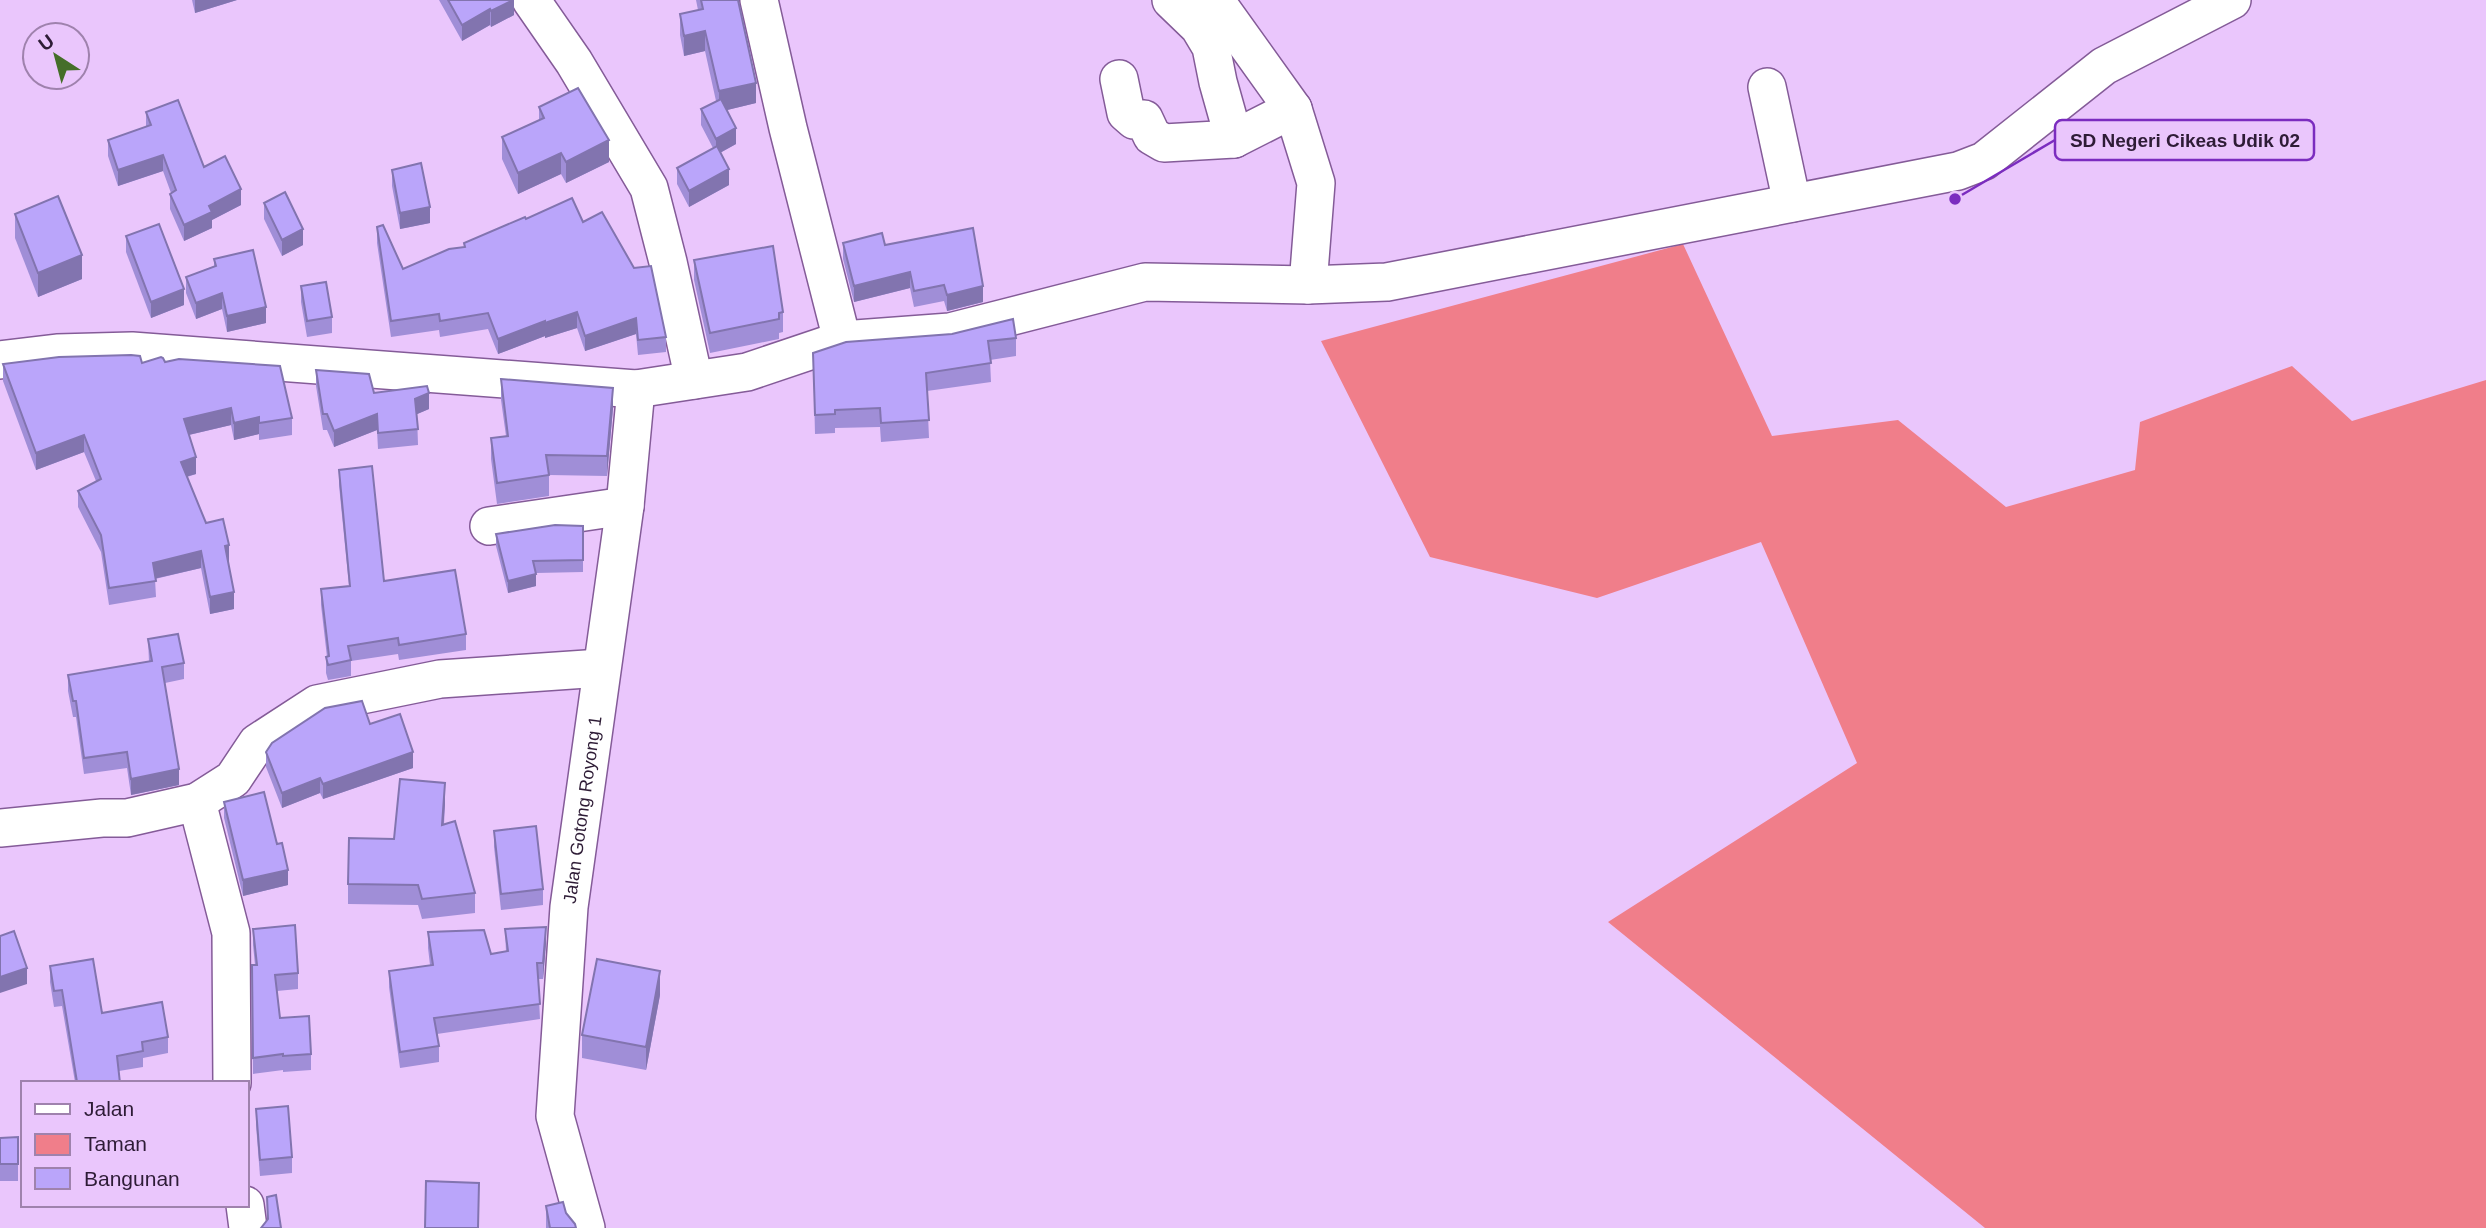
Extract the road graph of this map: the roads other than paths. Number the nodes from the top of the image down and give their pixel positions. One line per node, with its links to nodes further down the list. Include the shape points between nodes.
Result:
1 (531, 0): 14 (street, via 649,188)
2 (759, 0): 12 (street)
3 (1171, 0): 9 (street, via 1199,27 1211,47)
4 (1215, 0): 8 (street)
5 (2226, 1): 10 (street, via 2104,66 1984,161 1958,171)
6 (1119, 79): 9 (street, via 1126,113 1134,120 1144,119 1152,136 1164,143)
7 (1768, 87): 10 (street)
8 (1293, 109): 9 (street); 11 (street, via 1316,183)
9 (1234, 139)
10 (1792, 203): 11 (street, via 1387,282)
11 (1308, 285): 12 (street, via 1144,282 950,332)
12 (842, 340): 14 (street, via 747,372)
13 (0, 360): 15 (street, via 132,351)
14 (694, 380): 15 (street)
15 (636, 389): 16 (street, Jalan Gotong Royong 1)
16 (625, 506): 17 (street); 18 (street, Jalan Gotong Royong 1)
17 (489, 526)
18 (601, 668): 19 (street, via 440,679 317,704 257,743 233,779); 24 (street, Jalan Gotong Royong 1, via 569,906 555,1116)
19 (197, 802): 20 (street, via 127,818); 21 (street, via 231,933)
20 (0, 828)
21 (232, 1081)
22 (245, 1207): 23 (street)
23 (248, 1228)
24 (586, 1228)

